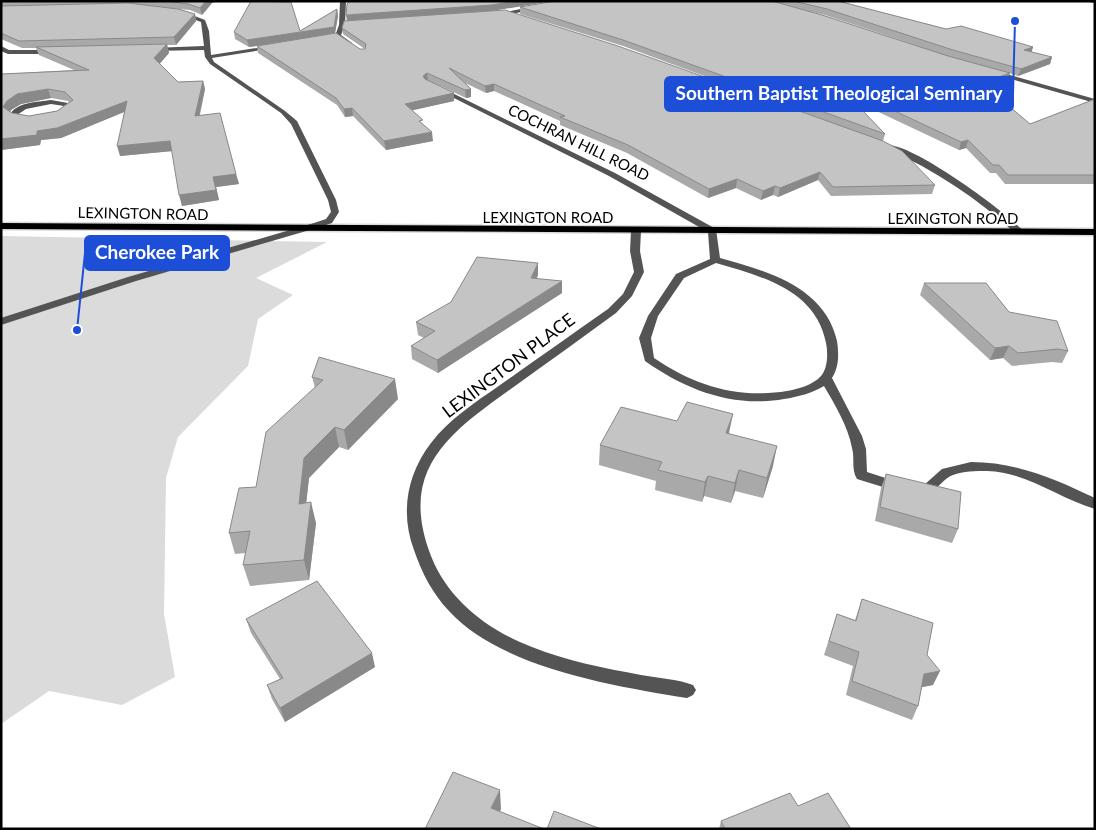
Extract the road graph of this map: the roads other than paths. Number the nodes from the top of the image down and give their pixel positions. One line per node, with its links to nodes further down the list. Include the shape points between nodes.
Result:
1 (343, 1): 9 (street)
2 (1091, 1): 3 (street)
3 (1095, 2)
4 (548, 6): 6 (street)
5 (171, 10): 15 (street, via 203,20)
6 (505, 13): 7 (street); 8 (street)
7 (484, 16)
8 (526, 19)
9 (342, 25): 10 (street); 11 (street)
10 (350, 25)
11 (338, 36): 12 (street); 16 (street)
12 (329, 37)
13 (282, 45): 19 (street)
14 (1, 48): 18 (street, via 8,52)
15 (207, 48): 17 (street); 19 (street)
16 (358, 49)
17 (143, 50)
18 (65, 52)
19 (208, 57): 26 (street, via 283,112 294,122 304,140 335,212 329,221)
20 (985, 70): 22 (street)
21 (430, 84): 28 (street, COCHRAN HILL ROAD, via 667,203)
22 (1095, 100)
23 (13, 120): 23 (street, via 47,119 67,112 70,106 51,102 32,105 14,113)
24 (885, 146): 29 (street, via 944,174)
25 (1, 226): 26 (main road, LEXINGTON ROAD)
26 (300, 229): 27 (main road, LEXINGTON ROAD); 32 (street)
27 (636, 231): 28 (main road, LEXINGTON ROAD); 35 (street, LEXINGTON PLACE, via 639,272 627,296 612,311 460,420 435,446 416,485 414,526 419,549 439,589 481,629 509,646 559,665 632,682)
28 (713, 231): 29 (main road, LEXINGTON ROAD); 31 (street)
29 (1019, 232): 30 (main road, LEXINGTON ROAD)
30 (1095, 232)
31 (715, 260): 33 (street, via 780,281 808,299 822,316 832,337 833,360); 33 (street, via 680,276 653,316 645,338 648,359 668,374 700,389 738,398 777,398 805,391)
32 (1, 322)
33 (826, 378): 34 (street, via 847,417 859,448 859,471 867,479 923,491 945,471 966,466 988,466 1026,474)
34 (1095, 504)
35 (687, 690)

